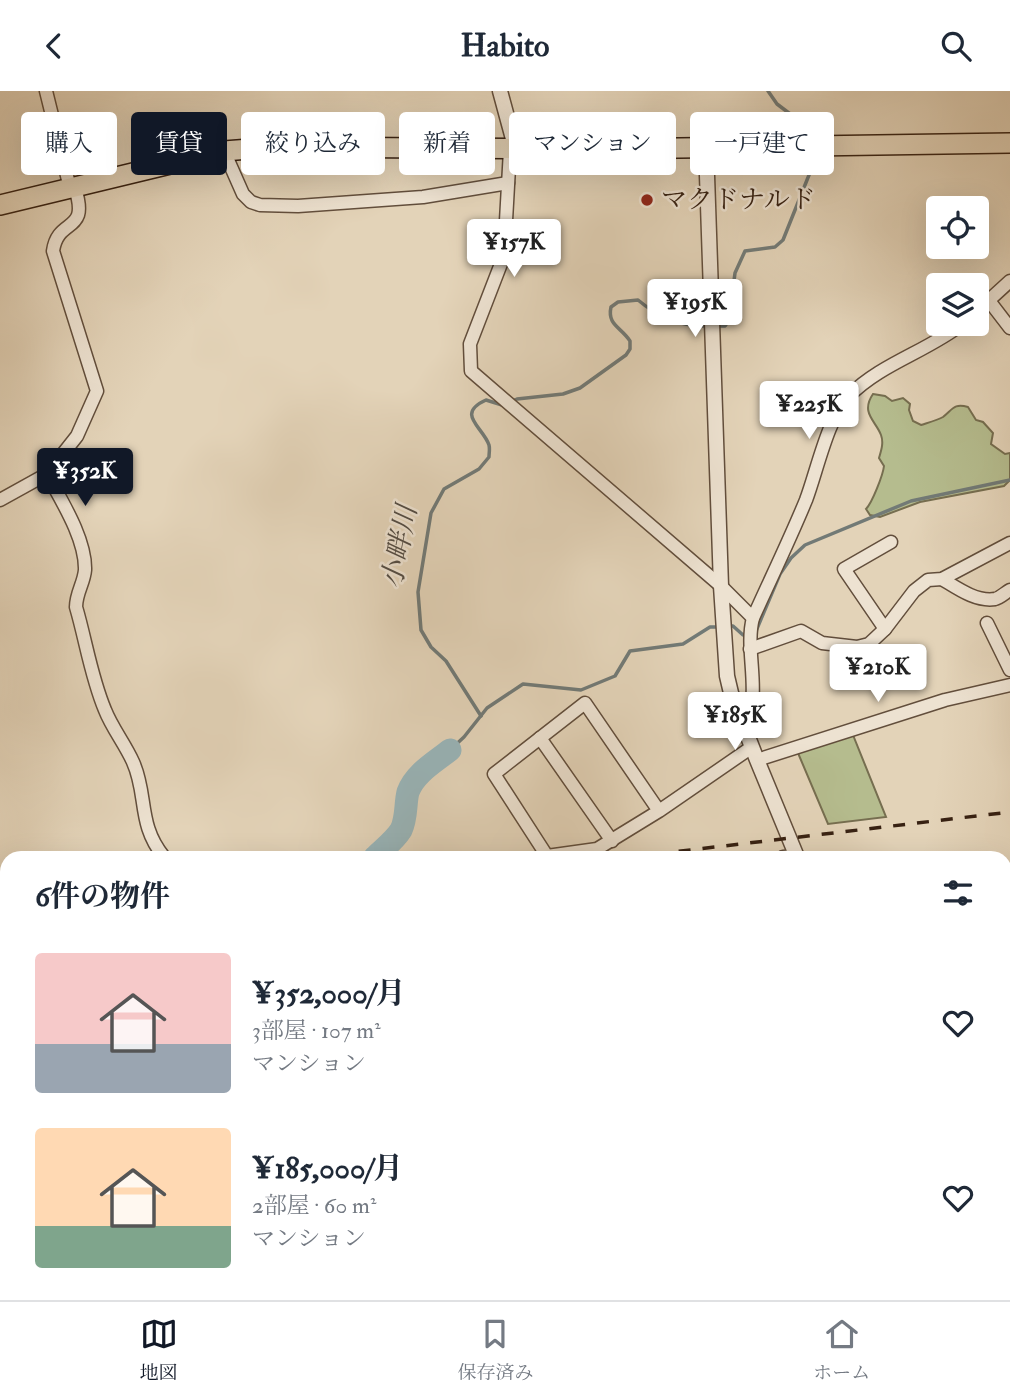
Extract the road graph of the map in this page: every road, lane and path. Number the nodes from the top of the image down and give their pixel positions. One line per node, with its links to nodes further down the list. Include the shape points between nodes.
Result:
1 (46, 91): 13 (street)
2 (500, 91): 3 (street)
3 (509, 132)
4 (1010, 143): 5 (main road)
5 (834, 146)
6 (509, 150): 7 (main road, via 276,147)
7 (227, 151)
8 (227, 158): 12 (street, via 243,194 260,205 423,197)
9 (131, 174): 13 (main road)
10 (509, 175): 12 (street)
11 (707, 175): 24 (street)
12 (508, 183): 24 (street, via 504,256 470,344 471,371)
13 (72, 188): 14 (main road); 19 (street, via 80,212 59,235 54,251 97,391 77,436)
14 (0, 205)
15 (1010, 281): 16 (street)
16 (990, 302): 17 (street)
17 (1010, 328)
18 (945, 336): 28 (street, via 852,392 840,405)
19 (47, 474): 20 (street); 36 (street, via 70,516 82,553 85,570 76,607 98,690 133,762 146,826)
20 (0, 500)
21 (891, 542): 27 (street, via 844,569)
22 (1010, 543): 23 (street)
23 (942, 579): 25 (street, via 977,597 996,599); 27 (street, via 928,580 914,591)
24 (721, 586): 28 (street); 31 (street, via 727,676)
25 (1010, 590)
26 (987, 623): 29 (street)
27 (885, 629): 28 (street, via 869,644 857,647 822,643 801,631)
28 (751, 634): 31 (street, via 752,701)
29 (1010, 670)
30 (1010, 685): 33 (street)
31 (744, 725): 33 (street)
32 (540, 738): 34 (street, via 585,703); 35 (street); 37 (street, via 494,774)
33 (755, 753): 34 (street); 39 (street)
34 (659, 811): 35 (street)
35 (612, 841): 38 (street)
36 (159, 851)
37 (544, 851)
38 (583, 851)
39 (790, 851)

